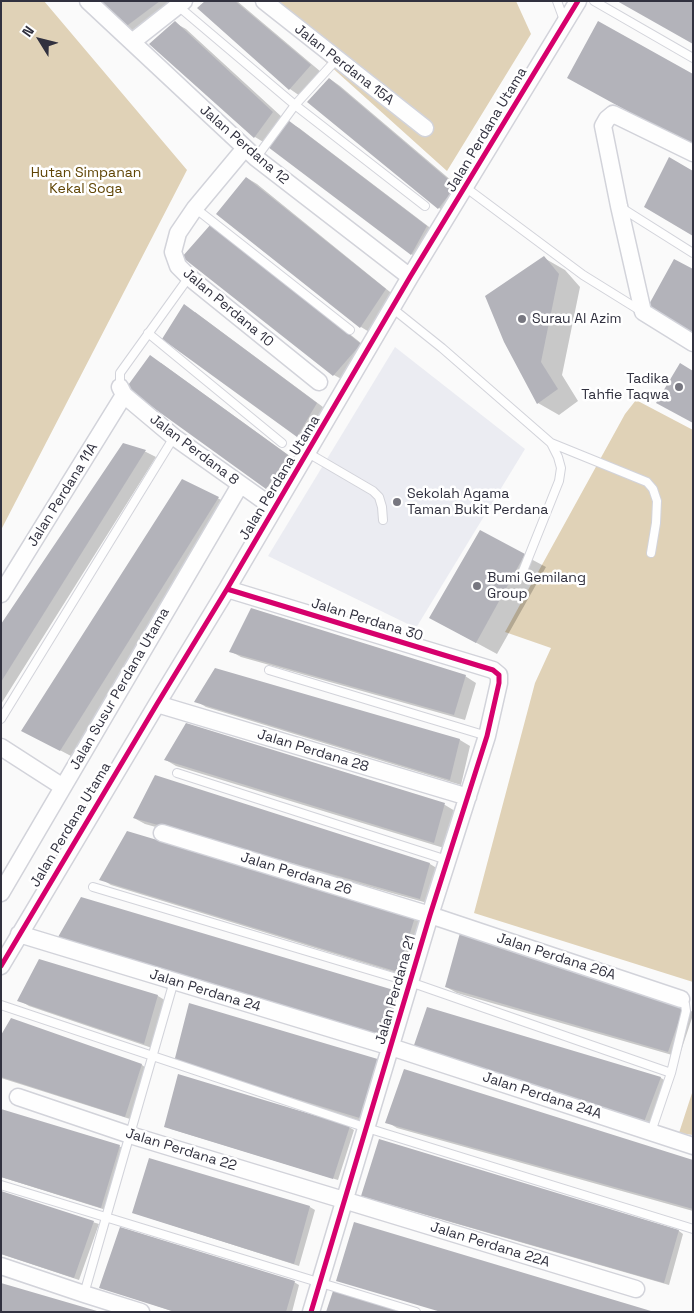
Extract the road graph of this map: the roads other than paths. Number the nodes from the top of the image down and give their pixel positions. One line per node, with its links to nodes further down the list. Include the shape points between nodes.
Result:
1 (88, 1): 8 (street, Jalan Perdana 12)
2 (264, 1): 10 (street, Jalan Perdana 15A)
3 (557, 1): 7 (lane)
4 (578, 1): 7 (street, Jalan Perdana Utama)
5 (594, 1): 9 (lane)
6 (181, 4): 8 (street); 11 (lane)
7 (565, 22): 15 (street, Jalan Perdana Utama)
8 (132, 42): 13 (street, Jalan Perdana 12)
9 (693, 58)
10 (336, 60): 11 (lane); 12 (street, Jalan Perdana 15A)
11 (295, 106): 13 (lane); 16 (lane)
12 (425, 128)
13 (250, 153): 18 (street, Jalan Perdana 10); 20 (street, Jalan Perdana 12)
14 (693, 153): 17 (street, via 613,114 604,126)
15 (465, 187): 20 (street, Jalan Perdana Utama); 23 (lane, via 583,275)
16 (425, 206)
17 (619, 206): 19 (lane); 23 (street)
18 (195, 208): 21 (street, Jalan Perdana 10, via 178,233 173,252 178,266); 24 (lane)
19 (693, 253)
20 (410, 277): 22 (street, Jalan Perdana Utama)
21 (189, 278): 25 (lane); 27 (street, Jalan Perdana 10)
22 (392, 308): 31 (lane); 32 (street, Jalan Perdana Utama)
23 (643, 312): 26 (street)
24 (350, 330)
25 (148, 333): 28 (lane, via 120,373); 30 (lane)
26 (693, 343)
27 (319, 382)
28 (122, 390): 29 (street, Jalan Perdana 8); 39 (street, Jalan Perdana 11A)
29 (174, 438): 33 (street, Jalan Perdana 8); 43 (lane)
30 (282, 443)
31 (550, 443): 36 (lane, via 647,482 657,501); 37 (lane, via 561,468 559,481)
32 (308, 453): 34 (street, Jalan Perdana Utama); 35 (lane, via 373,491 379,497)
33 (240, 485): 34 (street, Jalan Perdana 8); 47 (street, Jalan Susur Perdana Utama)
34 (274, 508): 38 (street, Jalan Perdana Utama)
35 (383, 520)
36 (651, 553)
37 (521, 576)
38 (228, 589): 41 (street, Jalan Perdana 30); 42 (street, Jalan Perdana Utama)
39 (1, 594)
40 (269, 670): 44 (lane)
41 (499, 674): 44 (street, Jalan Perdana 21)
42 (157, 704): 48 (street, Jalan Perdana 28); 54 (street, Jalan Perdana Utama)
43 (1, 719)
44 (487, 736): 48 (street, Jalan Perdana 21)
45 (1, 747): 47 (street)
46 (177, 773): 50 (lane)
47 (63, 787): 52 (street, Jalan Susur Perdana Utama)
48 (468, 797): 50 (street, Jalan Perdana 21)
49 (162, 833): 53 (street, Jalan Perdana 26)
50 (447, 860): 53 (street, Jalan Perdana 21)
51 (93, 887): 57 (lane)
52 (1, 893)
53 (430, 915): 57 (street, Jalan Perdana 21); 58 (street, Jalan Perdana 26A)
54 (20, 934): 55 (street, Jalan Perdana Utama); 56 (street, Jalan Perdana 24)
55 (1, 966)
56 (174, 981): 60 (street, Jalan Perdana 24); 61 (lane)
57 (410, 982): 60 (street, Jalan Perdana 21); 62 (lane)
58 (681, 999): 62 (lane, via 686,1011)
59 (1, 1005): 61 (lane)
60 (391, 1047): 64 (street, Jalan Perdana 21); 65 (street, Jalan Perdana 24A)
61 (152, 1056): 64 (lane); 66 (lane)
62 (671, 1073): 65 (lane)
63 (18, 1097): 66 (street, Jalan Perdana 22)
64 (368, 1128): 69 (street, Jalan Perdana 21); 71 (lane)
65 (651, 1132): 67 (street, Jalan Perdana 24A)
66 (130, 1135): 69 (street, Jalan Perdana 22); 70 (lane)
67 (693, 1146)
68 (1, 1185): 70 (lane)
69 (345, 1200): 73 (street, Jalan Perdana 21); 74 (street, Jalan Perdana 22A)
70 (106, 1216): 73 (lane); 75 (lane)
71 (693, 1229)
72 (1, 1266): 75 (street)
73 (320, 1282): 77 (street, Jalan Perdana 21); 78 (lane)
74 (636, 1289)
75 (84, 1294): 76 (street)
76 (138, 1311)
77 (311, 1312)
78 (416, 1312)

